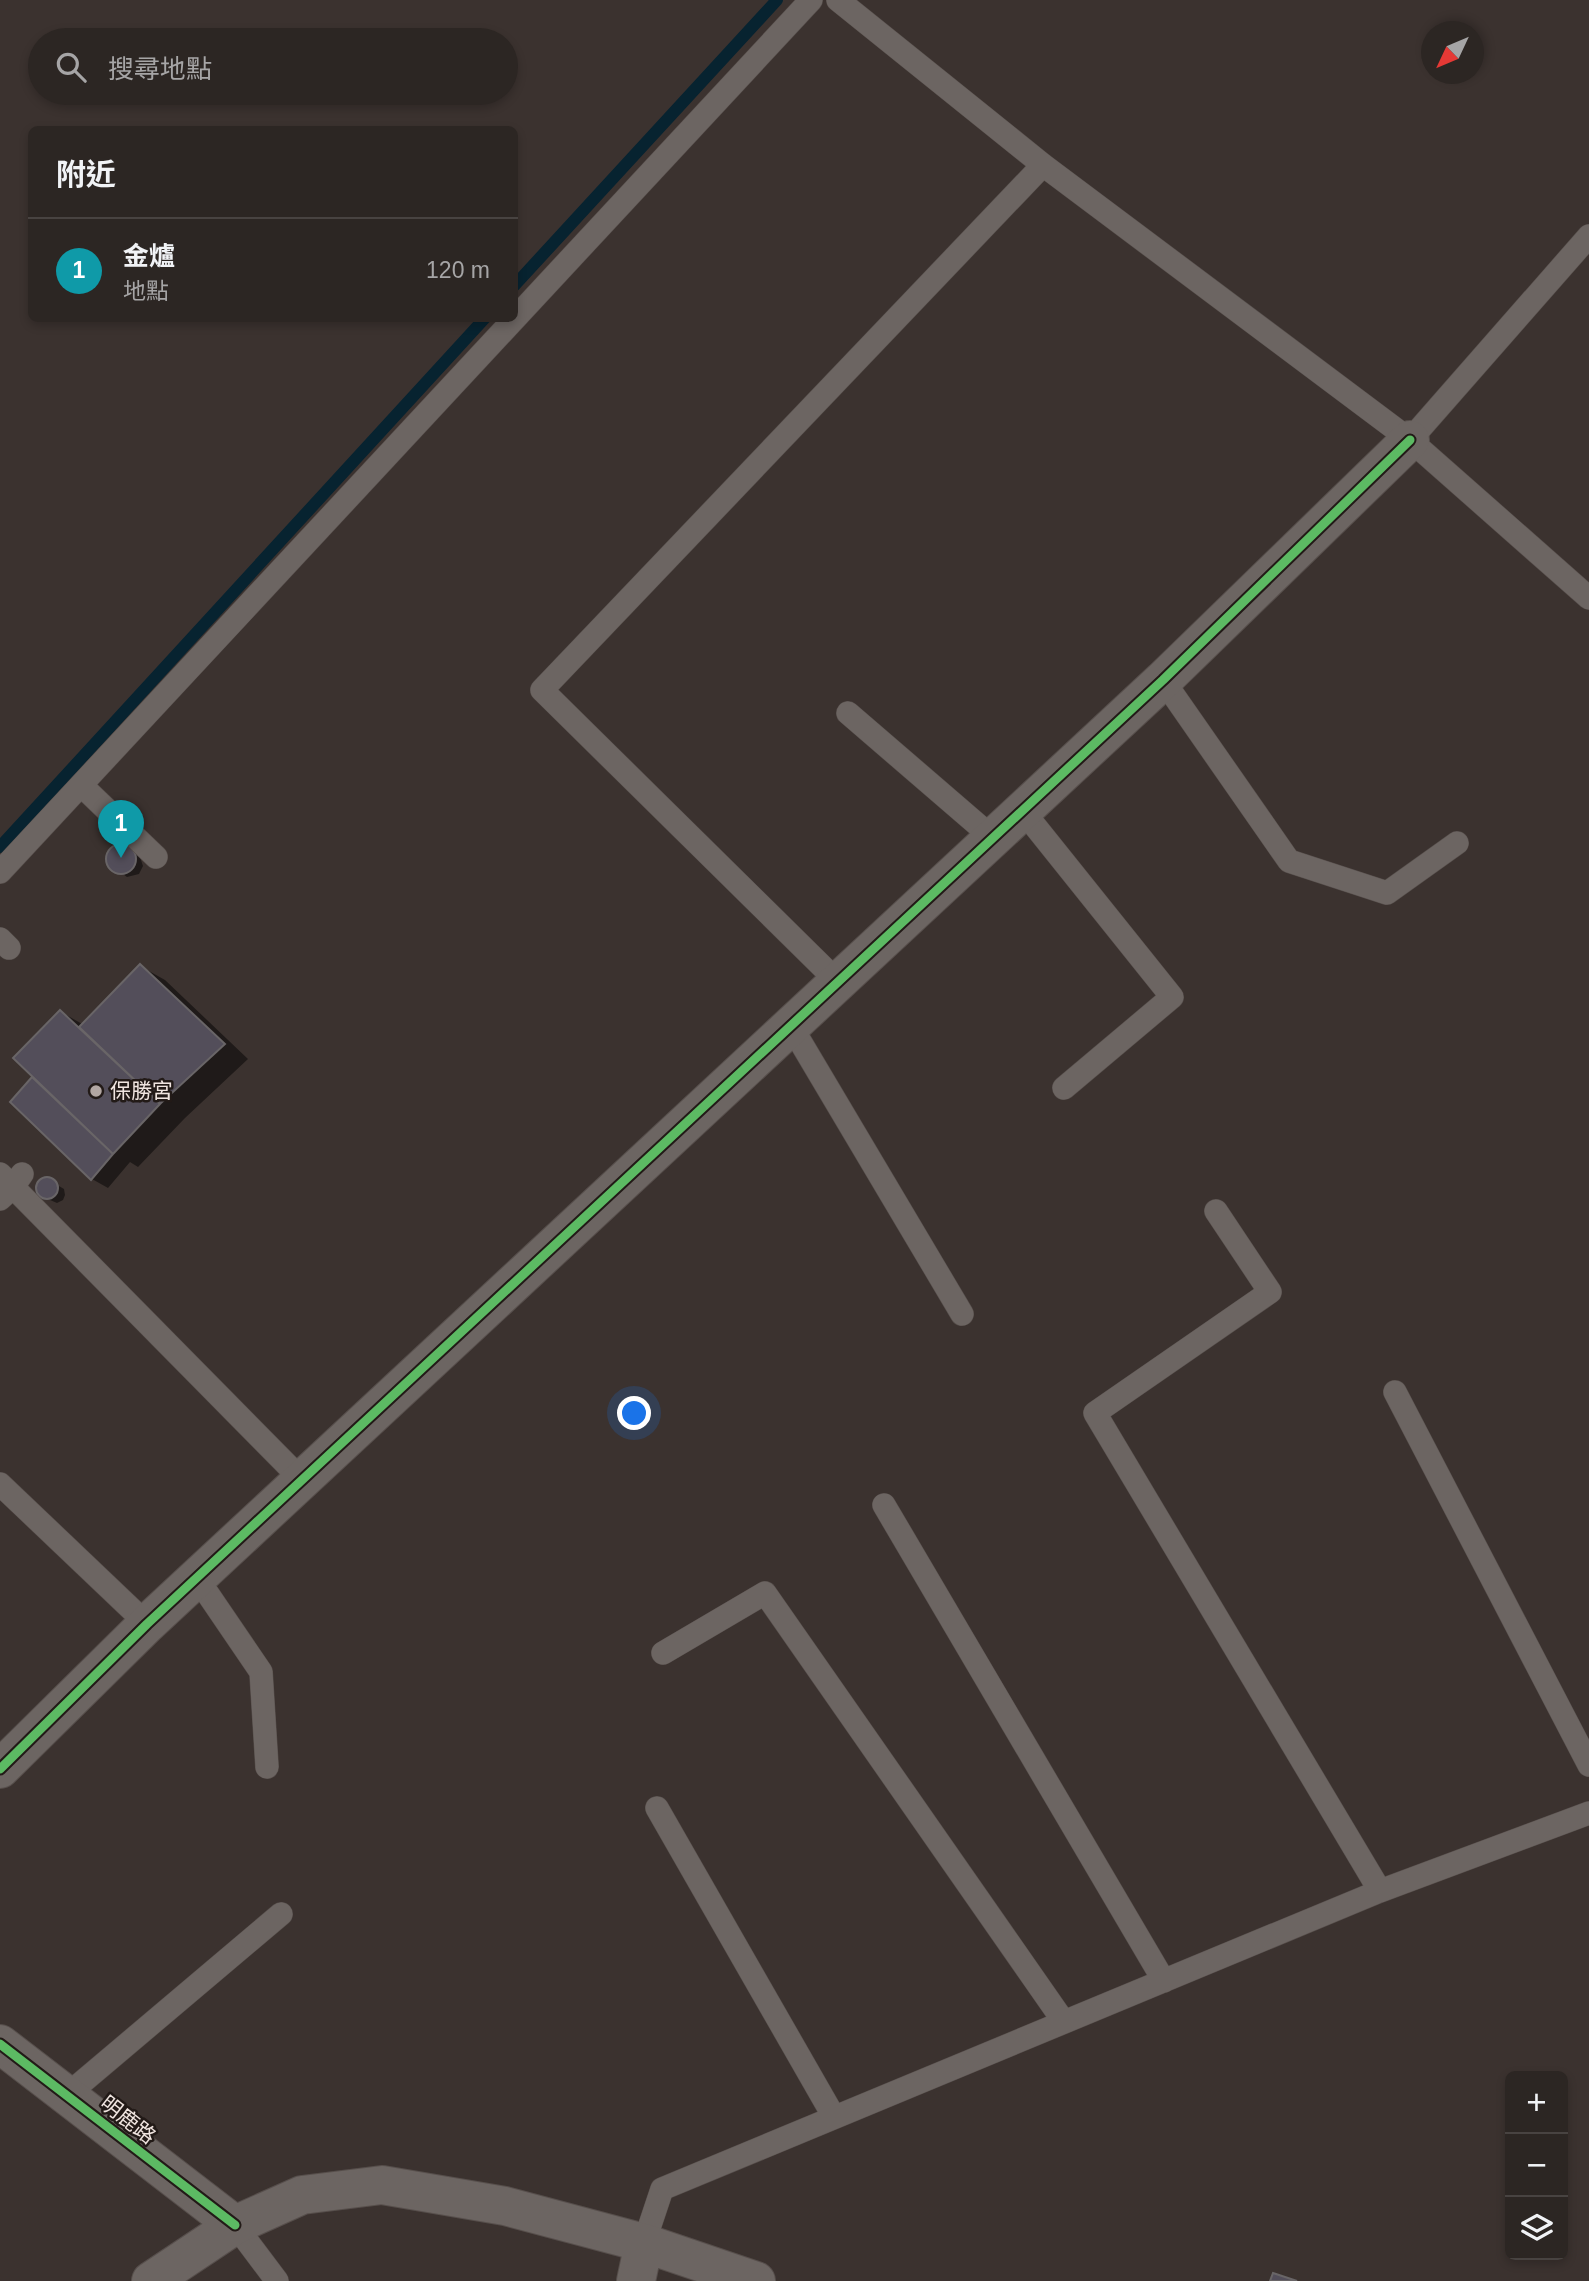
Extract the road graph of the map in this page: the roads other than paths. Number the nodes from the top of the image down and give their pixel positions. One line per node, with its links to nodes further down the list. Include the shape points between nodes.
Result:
1 (811, 0): 5 (lane)
2 (838, 0): 3 (lane)
3 (1043, 165): 7 (lane); 17 (lane, via 542,690)
4 (1589, 236): 7 (lane)
5 (518, 315)
6 (512, 322): 11 (lane)
7 (1410, 440): 8 (lane); 9 (street)
8 (1589, 598)
9 (1163, 680): 12 (street); 14 (lane, via 1289,861 1387,893)
10 (848, 713): 13 (lane)
11 (81, 785): 15 (lane); 16 (lane)
12 (1023, 811): 13 (street); 19 (lane, via 1172,997)
13 (993, 838): 17 (street)
14 (1457, 843)
15 (156, 857)
16 (0, 872)
17 (838, 982): 18 (street)
18 (791, 1026): 22 (lane); 24 (street)
19 (1064, 1088)
20 (9, 1183): 24 (lane)
21 (1216, 1211): 35 (lane, via 1270,1292 1095,1413)
22 (962, 1314)
23 (1395, 1392): 30 (lane)
24 (303, 1481): 27 (street)
25 (0, 1484): 28 (lane)
26 (884, 1505): 37 (lane)
27 (197, 1578): 28 (street); 31 (lane, via 261,1672)
28 (147, 1624): 32 (street)
29 (663, 1653): 38 (lane, via 765,1593)
30 (1589, 1765)
31 (267, 1767)
32 (0, 1769)
33 (657, 1808): 41 (lane)
34 (1589, 1813): 35 (lane)
35 (1380, 1891): 37 (lane)
36 (281, 1914): 40 (lane)
37 (1164, 1981): 38 (lane)
38 (1064, 2022): 41 (lane)
39 (0, 2044): 40 (street, 明鹿路)
40 (66, 2095): 42 (street, 明鹿路)
41 (834, 2117): 43 (lane, via 662,2189)
42 (235, 2225): 43 (street, via 302,2195 382,2185 505,2206); 44 (street); 45 (lane)
43 (643, 2243): 46 (street); 47 (street)
44 (151, 2281)
45 (277, 2281)
46 (636, 2281)
47 (756, 2281)

